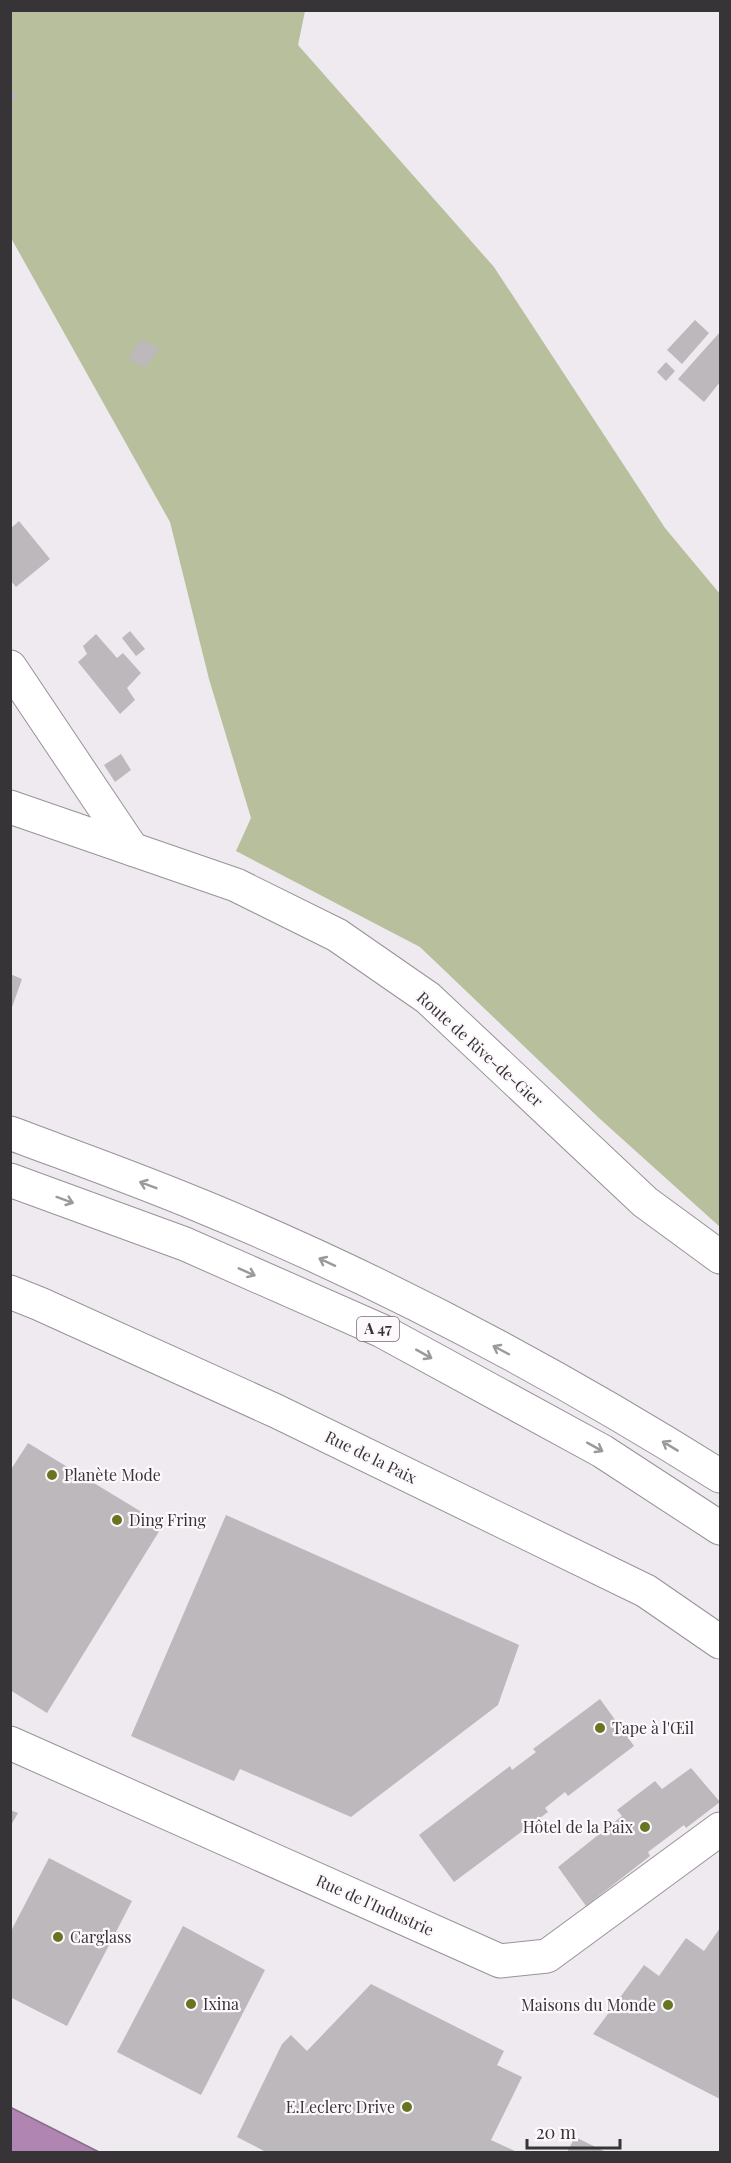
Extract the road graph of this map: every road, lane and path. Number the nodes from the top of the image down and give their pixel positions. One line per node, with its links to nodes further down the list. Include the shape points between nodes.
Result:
1 (10, 667): 3 (main road)
2 (10, 807): 3 (main road, Route de Rive-de-Gier)
3 (132, 849): 6 (main road, Route de Rive-de-Gier, via 236,885 327,930 419,991 645,1202)
4 (10, 1133): 8 (main road, A 47, one-way to 4, via 606,1408 395,1294 202,1206)
5 (10, 1180): 9 (main road, A 47, one-way to 9, via 185,1244 382,1331 602,1451)
6 (720, 1257)
7 (10, 1292): 10 (main road, Rue de la Paix, via 276,1411 646,1591)
8 (720, 1476)
9 (720, 1528)
10 (720, 1642)
11 (10, 1743): 12 (main road, Rue de l'Industrie, via 500,1961 547,1956)
12 (720, 1829)

